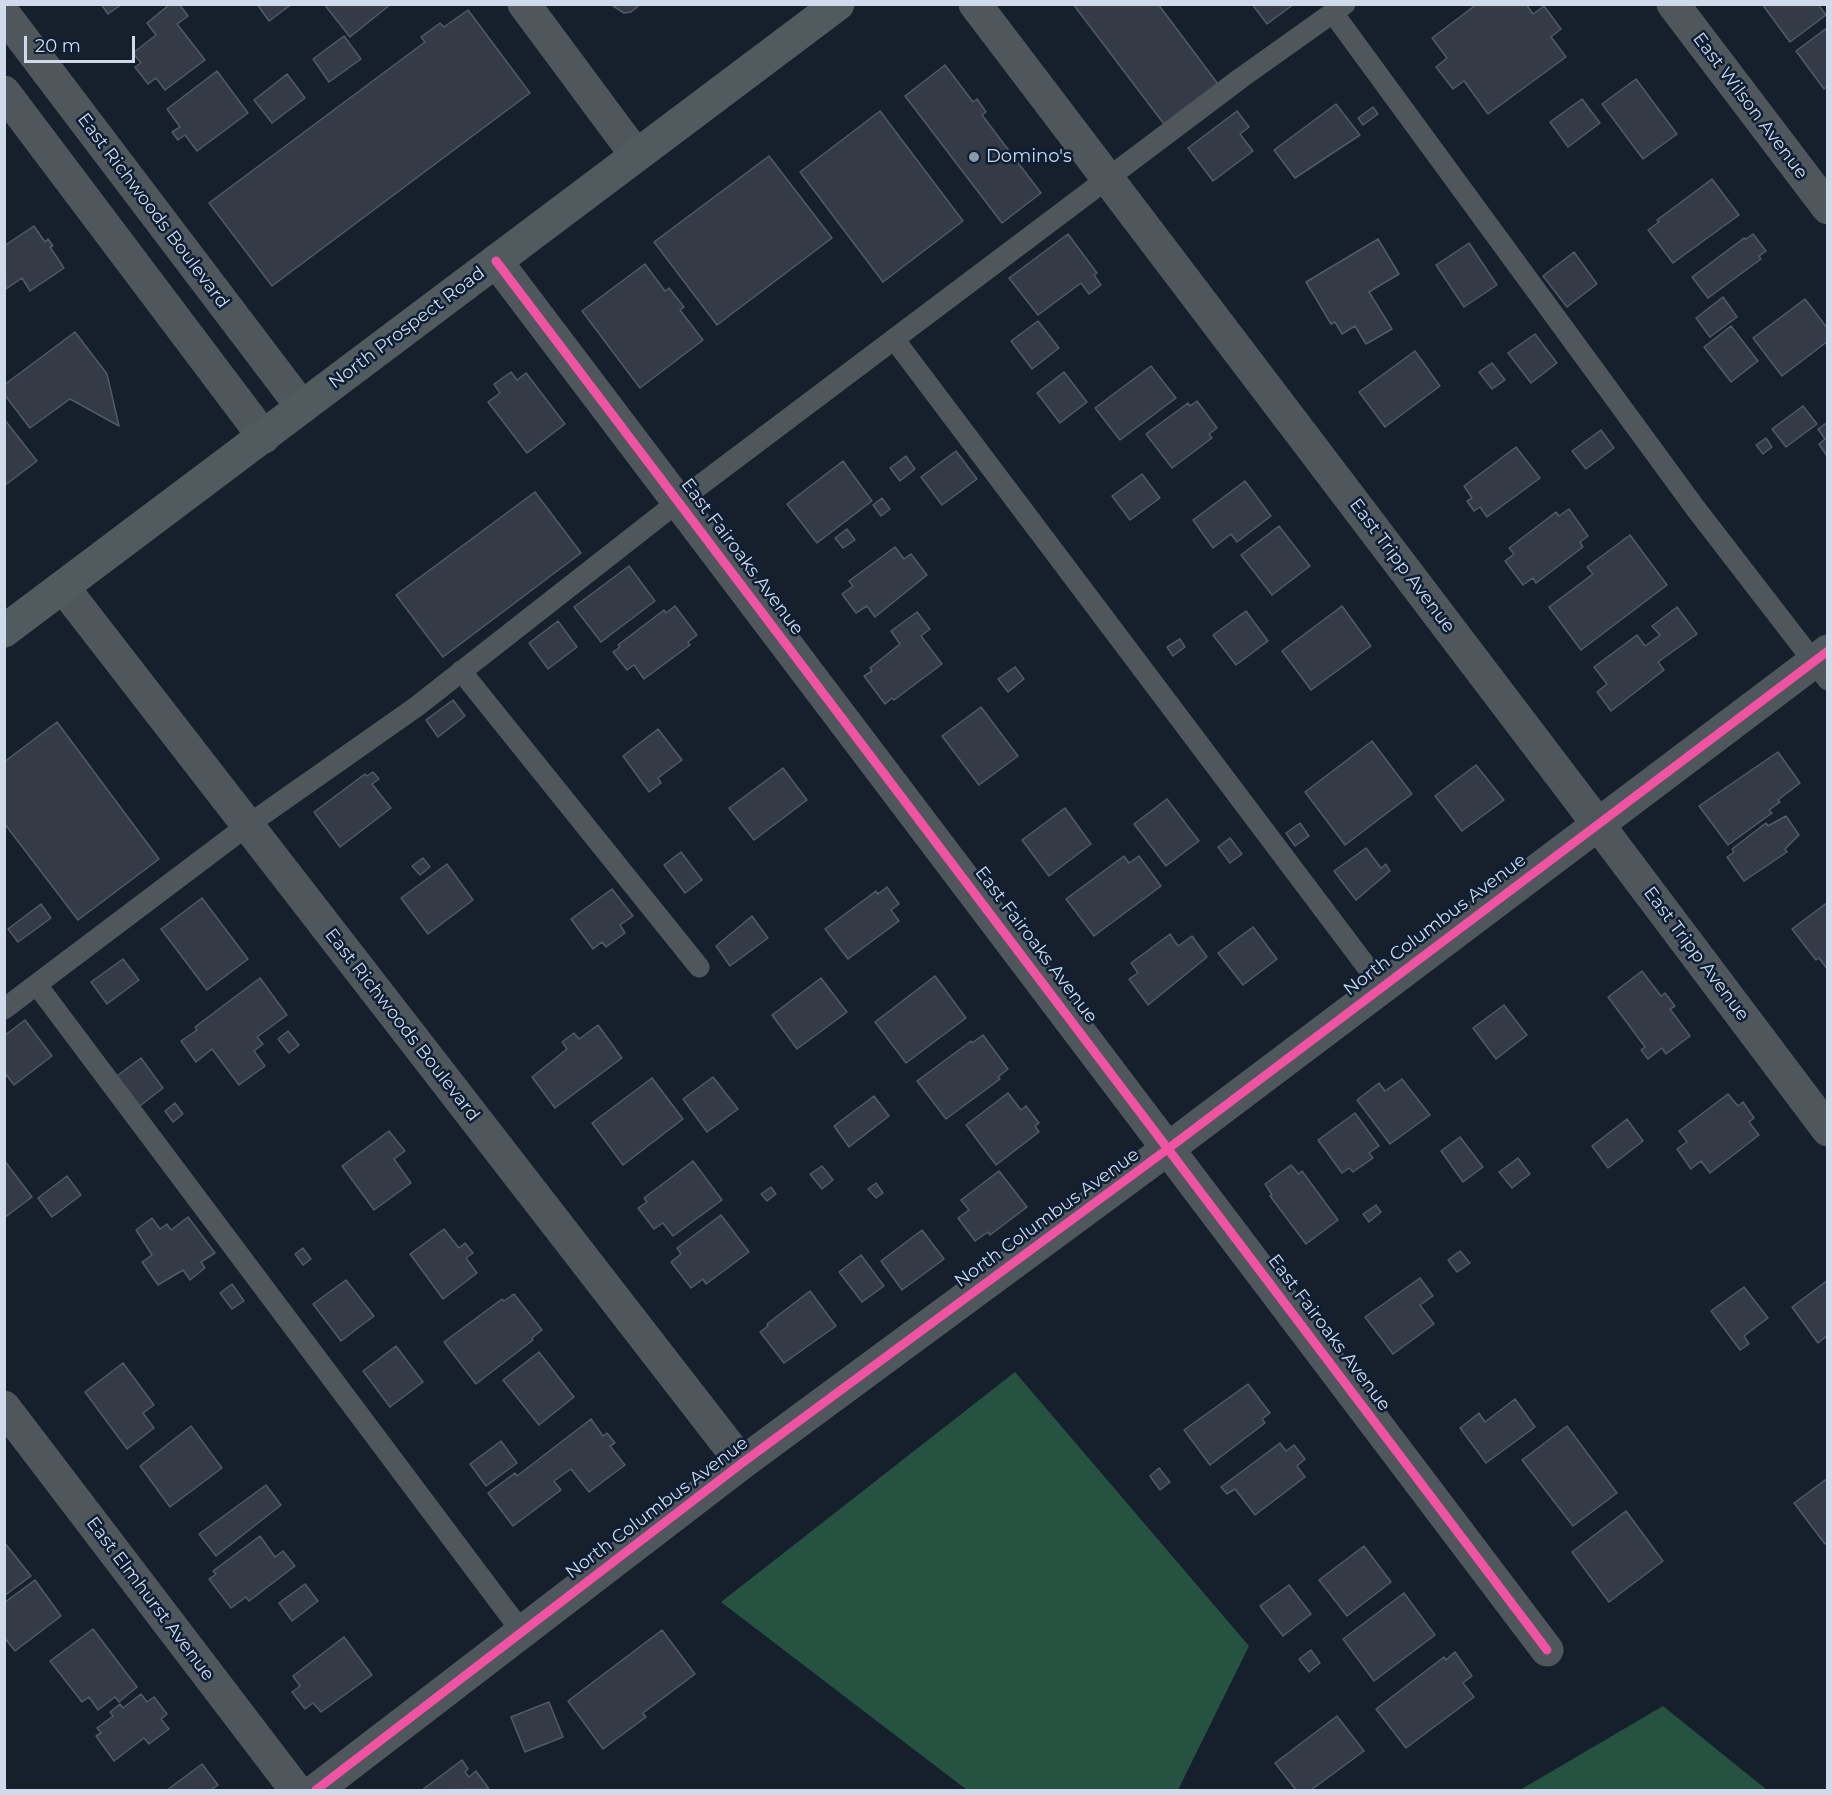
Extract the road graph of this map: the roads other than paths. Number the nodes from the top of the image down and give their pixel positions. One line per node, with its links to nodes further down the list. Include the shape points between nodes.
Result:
1 (524, 4): 8 (street)
2 (838, 4): 8 (main road, North Prospect Road)
3 (975, 4): 9 (street, East Tripp Avenue)
4 (1673, 4): 10 (street, East Wilson Avenue)
5 (1339, 9): 9 (lane); 18 (lane, via 1696,509)
6 (4, 14): 13 (street, East Richwoods Boulevard)
7 (4, 92): 14 (street)
8 (636, 154): 11 (main road, North Prospect Road)
9 (1107, 179): 12 (lane); 20 (street, East Tripp Avenue)
10 (1827, 208)
11 (496, 261): 13 (main road, North Prospect Road); 15 (street, East Fairoaks Avenue)
12 (894, 339): 15 (lane); 24 (lane)
13 (302, 407): 14 (main road, North Prospect Road)
14 (264, 437): 16 (main road, North Prospect Road)
15 (679, 501): 19 (lane); 27 (street, East Fairoaks Avenue)
16 (63, 587): 17 (main road, North Prospect Road); 21 (street, East Richwoods Boulevard)
17 (4, 631)
18 (1823, 664): 20 (street, North Columbus Avenue)
19 (461, 671): 21 (lane); 22 (lane)
20 (1598, 823): 24 (street, North Columbus Avenue); 26 (street, East Tripp Avenue)
21 (248, 825): 23 (lane); 29 (street, East Richwoods Boulevard)
22 (699, 967)
23 (37, 985): 25 (lane); 30 (lane)
24 (1382, 987): 27 (street, North Columbus Avenue)
25 (4, 1009)
26 (1827, 1130)
27 (1169, 1148): 29 (street, North Columbus Avenue); 31 (street, East Fairoaks Avenue)
28 (4, 1407): 32 (street, East Elmhurst Avenue)
29 (742, 1463): 30 (street, North Columbus Avenue)
30 (522, 1632): 33 (street, North Columbus Avenue)
31 (1547, 1650)
32 (296, 1791)
33 (316, 1791)

